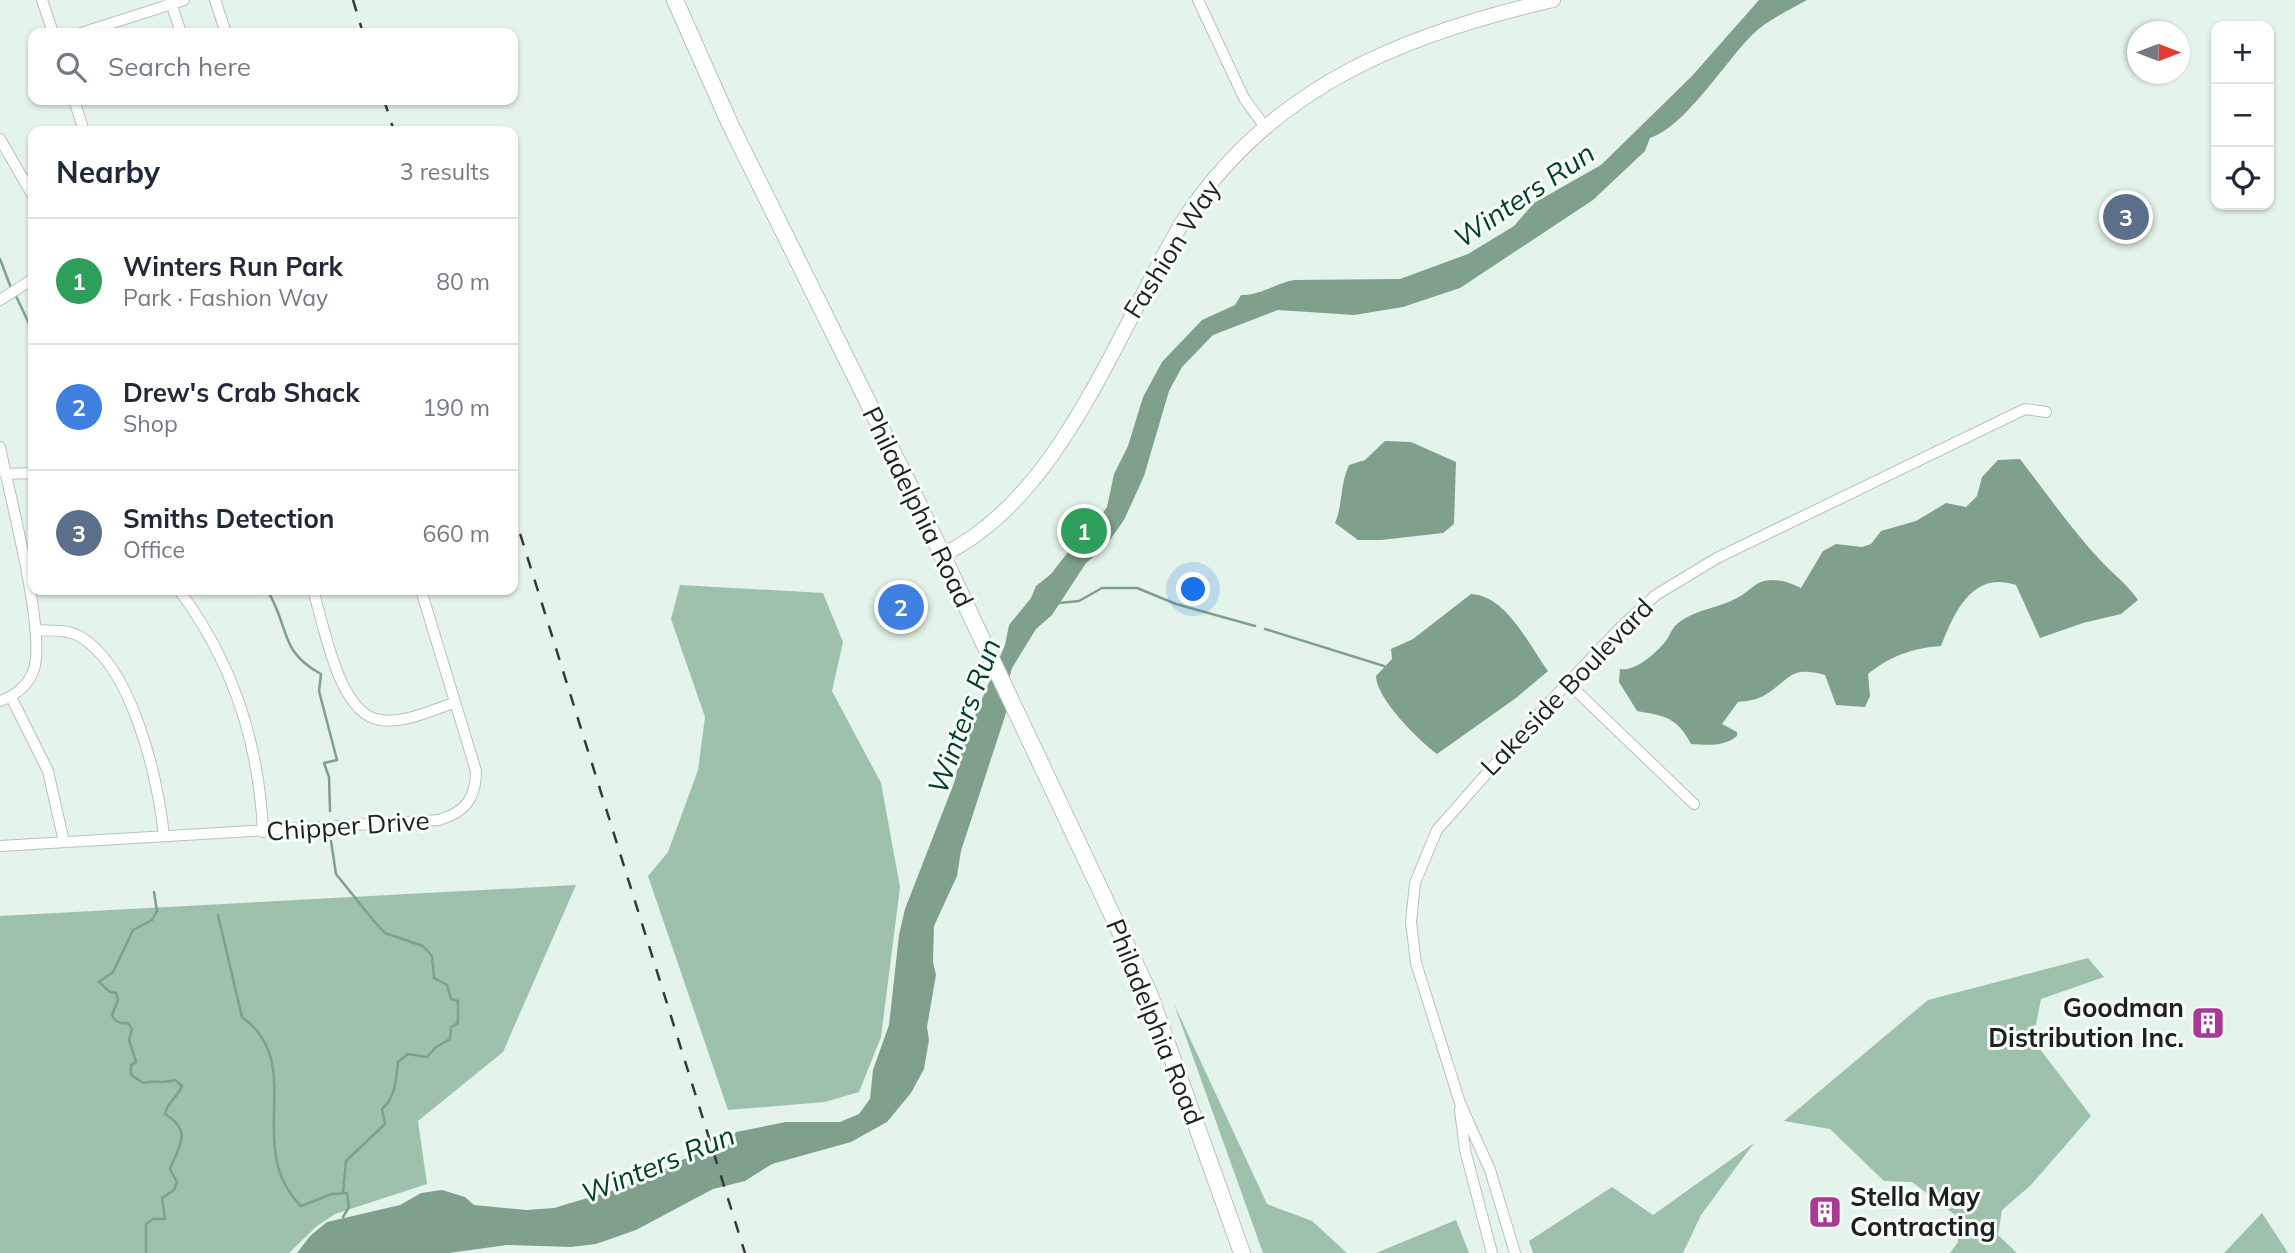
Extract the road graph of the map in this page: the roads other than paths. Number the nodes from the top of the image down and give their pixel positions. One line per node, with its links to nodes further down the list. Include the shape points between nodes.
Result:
1 (43, 0): 8 (street)
2 (184, 0): 7 (street)
3 (215, 0): 11 (street)
4 (675, 0): 23 (main road, Philadelphia Road, via 730,124)
5 (1198, 0): 14 (street, via 1247,102)
6 (1553, 0): 14 (street, Fashion Way, via 1460,25 1371,57 1323,84)
7 (170, 2): 9 (street); 10 (street)
8 (51, 28)
9 (95, 28)
10 (179, 28)
11 (224, 28)
12 (76, 105): 13 (street)
13 (82, 126)
14 (1265, 127): 23 (street, Fashion Way, via 1214,178 1187,215 1074,419 1026,490 983,531)
15 (0, 139): 16 (street)
16 (28, 187)
17 (28, 281): 18 (street)
18 (0, 300)
19 (2046, 412): 30 (street, Lakeside Boulevard, via 2025,409 1683,577 1637,610)
20 (0, 447): 22 (street)
21 (28, 473): 22 (street)
22 (5, 474): 24 (street)
23 (942, 555): 39 (main road, Philadelphia Road, via 1149,993)
24 (28, 590)
25 (29, 595): 29 (street)
26 (182, 595): 34 (street, via 217,650 245,716 257,759)
27 (315, 595): 32 (street, via 344,691 362,712 382,721 393,720)
28 (422, 595): 32 (street, Chipper Drive)
29 (36, 630): 31 (street, via 33,671 23,687); 35 (street, via 77,635 109,668 149,748)
30 (1568, 683): 33 (street); 38 (street, Lakeside Boulevard, via 1450,813 1425,853 1415,883 1411,922 1416,964)
31 (6, 699): 36 (street, via 47,771)
32 (454, 703): 34 (street, Chipper Drive, via 476,771 473,796 459,811 439,820)
33 (1694, 804)
34 (263, 832): 35 (street, Chipper Drive)
35 (164, 836): 36 (street, Chipper Drive)
36 (64, 842): 37 (street, Chipper Drive)
37 (0, 846)
38 (1460, 1103): 40 (street, Lakeside Boulevard, via 1465,1150); 41 (street, Lakeside Boulevard, via 1485,1157)
39 (1242, 1253)
40 (1492, 1253)
41 (1515, 1253)

